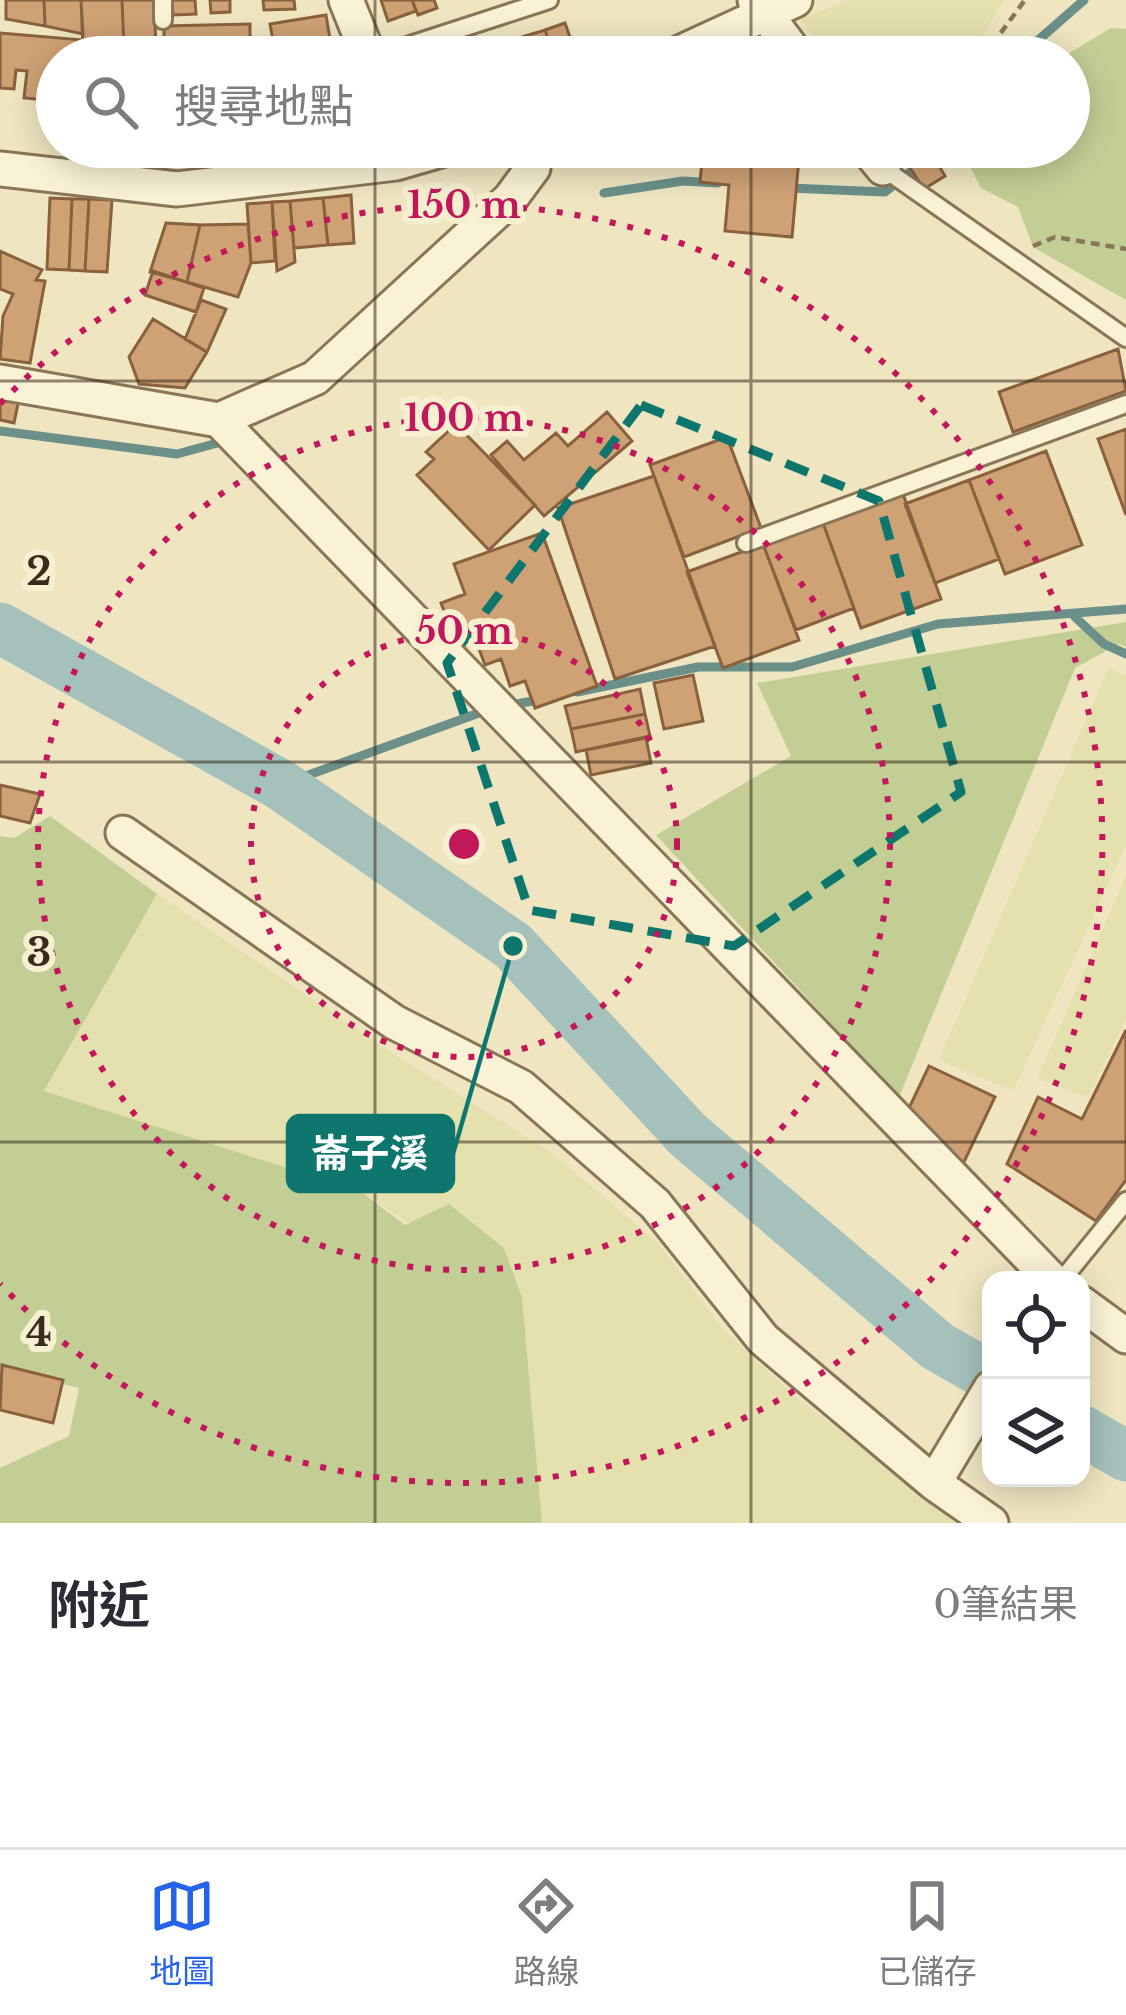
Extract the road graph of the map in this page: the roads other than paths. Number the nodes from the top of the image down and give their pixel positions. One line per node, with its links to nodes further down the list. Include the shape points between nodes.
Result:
1 (163, 0): 5 (lane)
2 (346, 0): 6 (street)
3 (549, 0): 7 (lane)
4 (771, 4): 8 (street); 9 (street)
5 (163, 20)
6 (362, 36)
7 (437, 36)
8 (711, 36)
9 (787, 36)
10 (311, 168): 13 (street, via 177,189)
11 (533, 168): 17 (street, via 510,199 316,378)
12 (885, 168): 14 (lane)
13 (0, 170)
14 (1126, 338)
15 (0, 382): 17 (street)
16 (1126, 404): 18 (lane)
17 (219, 420): 21 (street)
18 (746, 543)
19 (123, 832): 26 (street, via 394,1022 521,1087 655,1204 763,1339)
20 (1126, 1201): 22 (lane)
21 (1043, 1271)
22 (1069, 1271)
23 (1090, 1310): 24 (street)
24 (1126, 1336)
25 (982, 1402): 26 (street)
26 (934, 1483): 27 (street)
27 (991, 1523)

